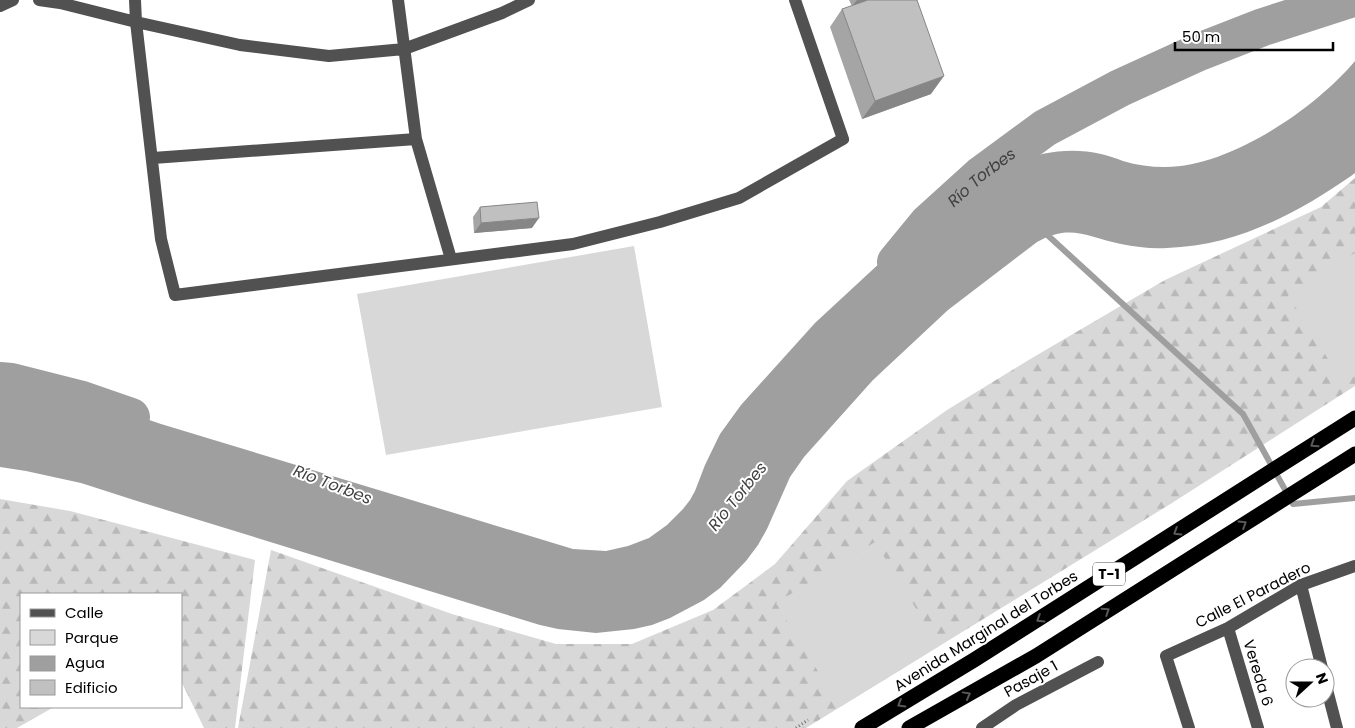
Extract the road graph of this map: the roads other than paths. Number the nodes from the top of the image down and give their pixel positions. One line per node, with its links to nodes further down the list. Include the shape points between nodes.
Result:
1 (13, 0): 7 (street)
2 (39, 0): 8 (street)
3 (135, 0): 8 (street)
4 (398, 0): 9 (street)
5 (529, 0): 9 (street)
6 (795, 0): 12 (street, via 843,139 739,198 660,222 573,244)
7 (0, 6)
8 (136, 22): 9 (street, via 240,44 329,56); 11 (street)
9 (404, 49): 10 (street)
10 (416, 139): 11 (street); 12 (street)
11 (153, 158): 12 (street, via 162,238 175,295)
12 (451, 258)
13 (1355, 418): 22 (highway, Avenida Marginal del Torbes / T-1, one-way to 22)
14 (1355, 454): 21 (highway, T-1, one-way to 14, via 1036,656)
15 (1355, 566): 16 (street, Calle El Paradero)
16 (1301, 585): 17 (street, Calle El Paradero); 18 (street)
17 (1228, 628): 24 (street, Calle El Paradero, via 1166,656); 25 (street, Vereda 6)
18 (1319, 658)
19 (1098, 662): 23 (street, Pasaje 1, via 1016,705)
20 (1332, 708): 26 (street)
21 (919, 725)
22 (862, 728)
23 (982, 728)
24 (1189, 728)
25 (1258, 728)
26 (1337, 728)

